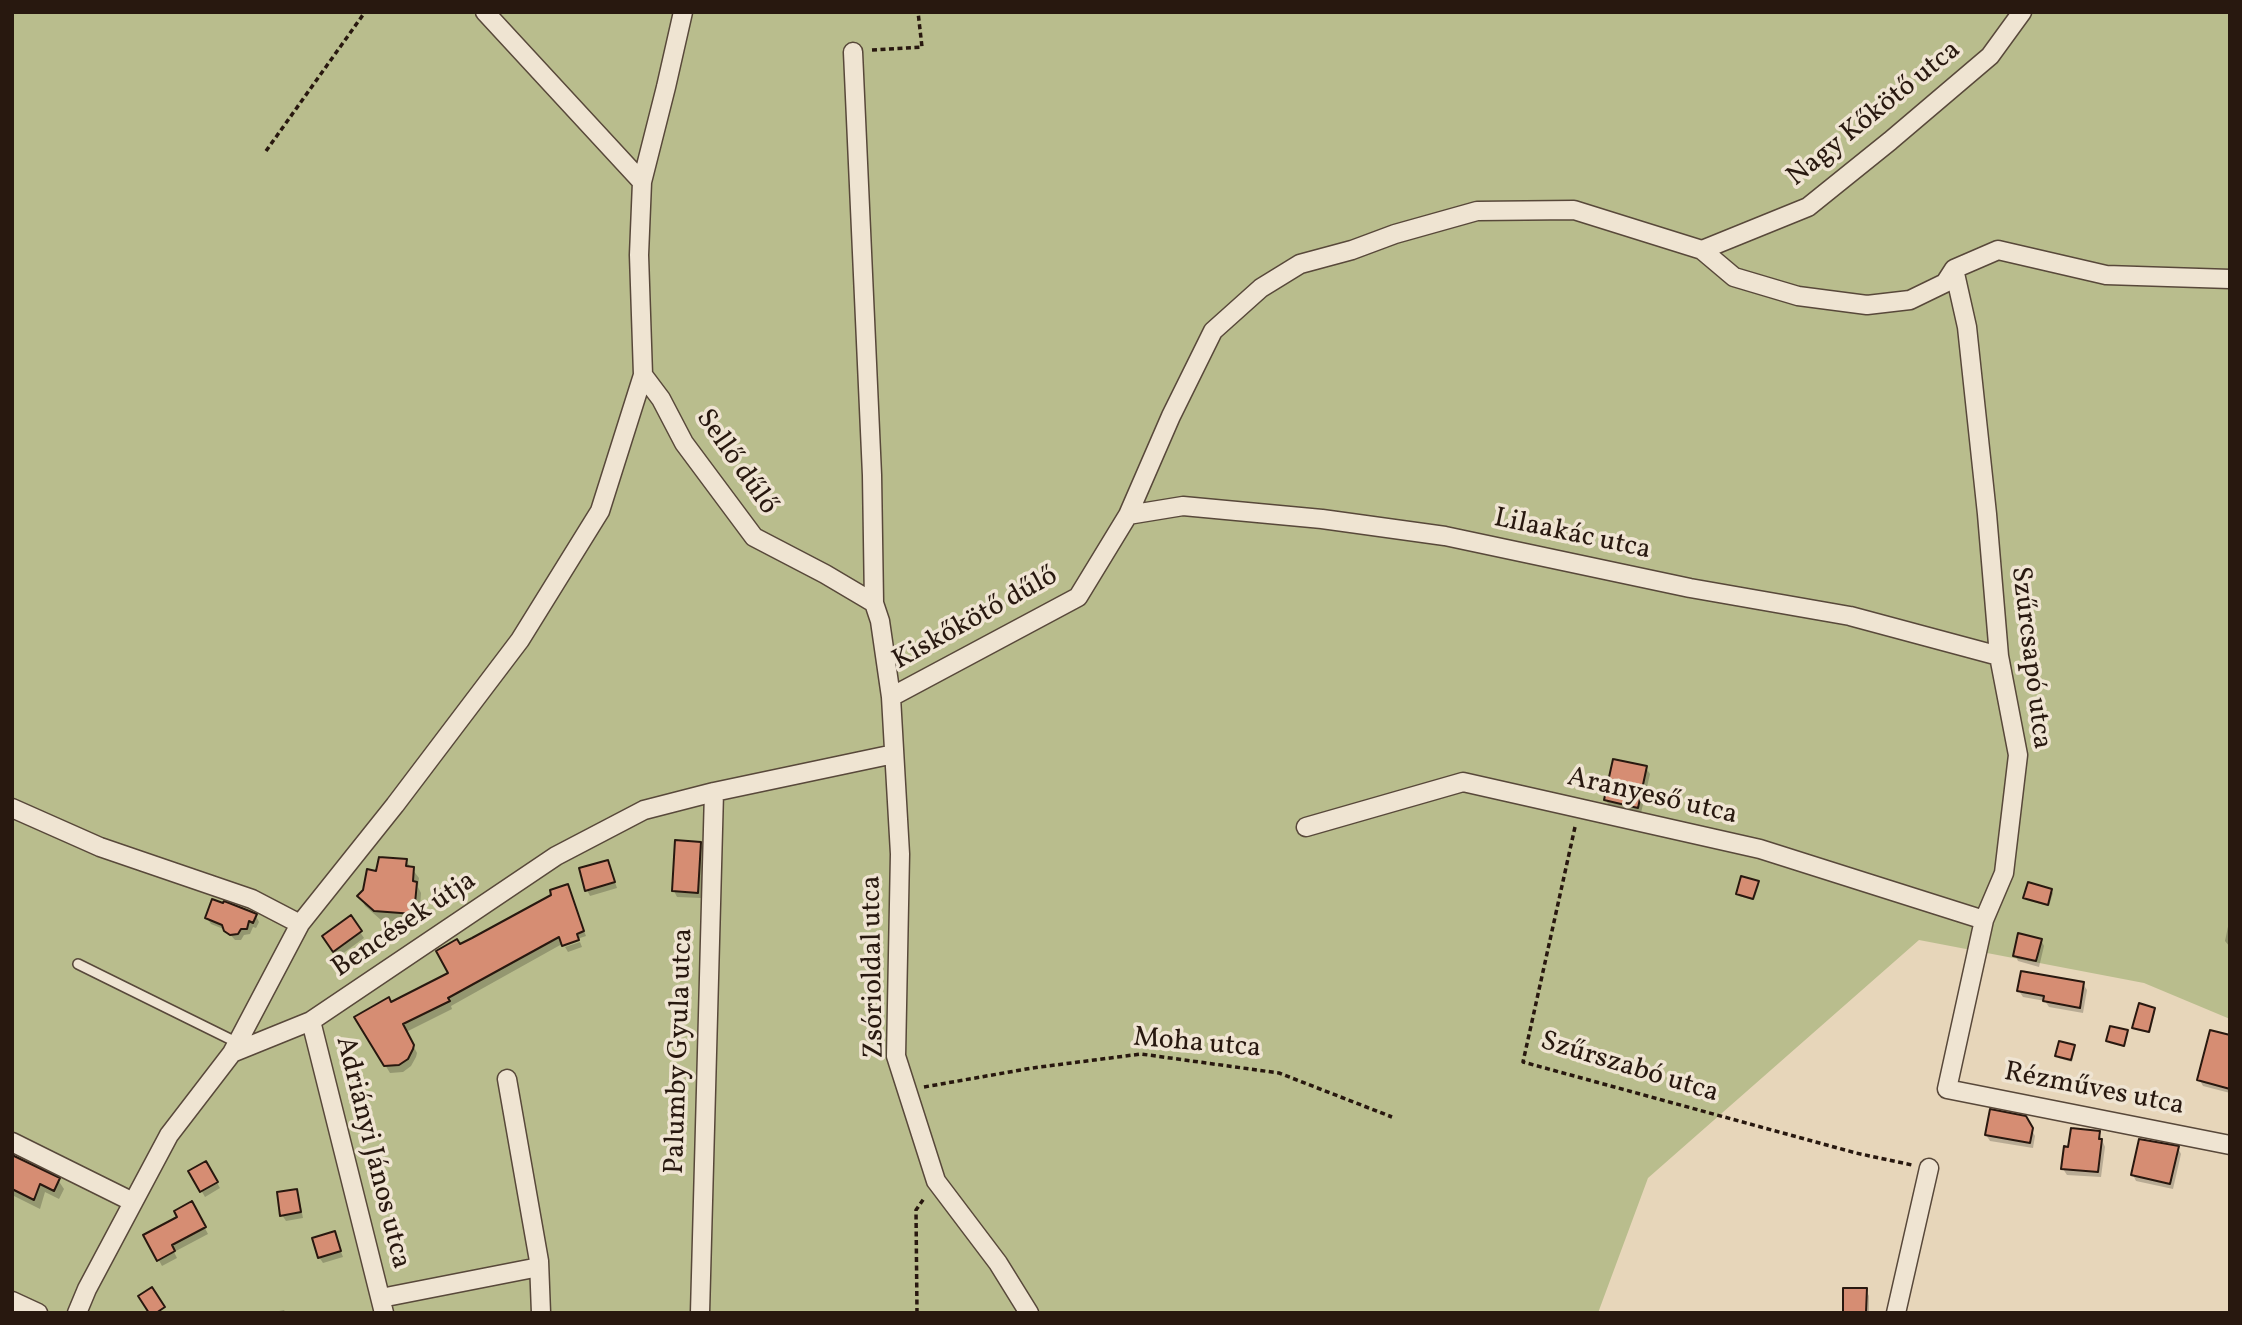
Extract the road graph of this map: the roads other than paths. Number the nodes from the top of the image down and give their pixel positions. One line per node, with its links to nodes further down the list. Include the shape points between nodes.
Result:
1 (485, 12): 5 (street)
2 (683, 12): 5 (street)
3 (2022, 12): 6 (street, Nagy Kőkötő utca, via 1990,56 1808,207)
4 (853, 52): 11 (street, Zsórioldal utca)
5 (642, 182): 9 (street)
6 (1702, 250): 7 (street, via 1734,277 1798,296 1867,305 1910,300 1945,283); 10 (street, Kiskőkötő dűlő, via 1574,210 1477,211 1300,264 1261,288 1213,331)
7 (1954, 269): 8 (street, via 1998,250 2106,275); 12 (street, Szűrcsapó utca, via 1967,327)
8 (2230, 279)
9 (643, 375): 11 (street, Sellő dűlő, via 662,399 684,443 754,537); 19 (street, via 600,511 520,640)
10 (1128, 515): 12 (street, Lilaakác utca, via 1183,506 1445,536 1690,588 1850,616); 13 (street, Kiskőkötő dűlő, via 1078,597)
11 (874, 603): 13 (street, Zsórioldal utca)
12 (1998, 656): 18 (street, Szűrcsapó utca, via 2018,755 2004,873)
13 (891, 697): 14 (street, Zsórioldal utca)
14 (894, 754): 15 (street, Bencések útja); 36 (street, Zsórioldal utca, via 900,854 896,1056 936,1181)
15 (714, 792): 21 (street, Bencések útja, via 644,810 556,856); 35 (street, Palumby Gyula utca)
16 (12, 808): 19 (street, via 100,847 252,899)
17 (1306, 827): 18 (street, Aranyeső utca, via 1463,782 1760,849)
18 (1984, 920): 24 (street, Szűrcsapó utca)
19 (300, 924): 22 (street)
20 (78, 964): 22 (lane)
21 (311, 1021): 22 (street, Bencések útja); 31 (street, Adriányi János utca)
22 (235, 1048): 28 (street, Bencések útja, via 169,1135)
23 (507, 1079): 29 (street)
24 (1947, 1089): 26 (street, Rézműves utca)
25 (12, 1142): 28 (street)
26 (2230, 1145)
27 (1929, 1168): 37 (street)
28 (133, 1202): 33 (street, Bencések útja)
29 (539, 1267): 31 (street, Adriányi János utca); 34 (street)
30 (12, 1301): 32 (street)
31 (382, 1305)
32 (38, 1313)
33 (77, 1313)
34 (541, 1313)
35 (700, 1313)
36 (1029, 1313)
37 (1896, 1313)

